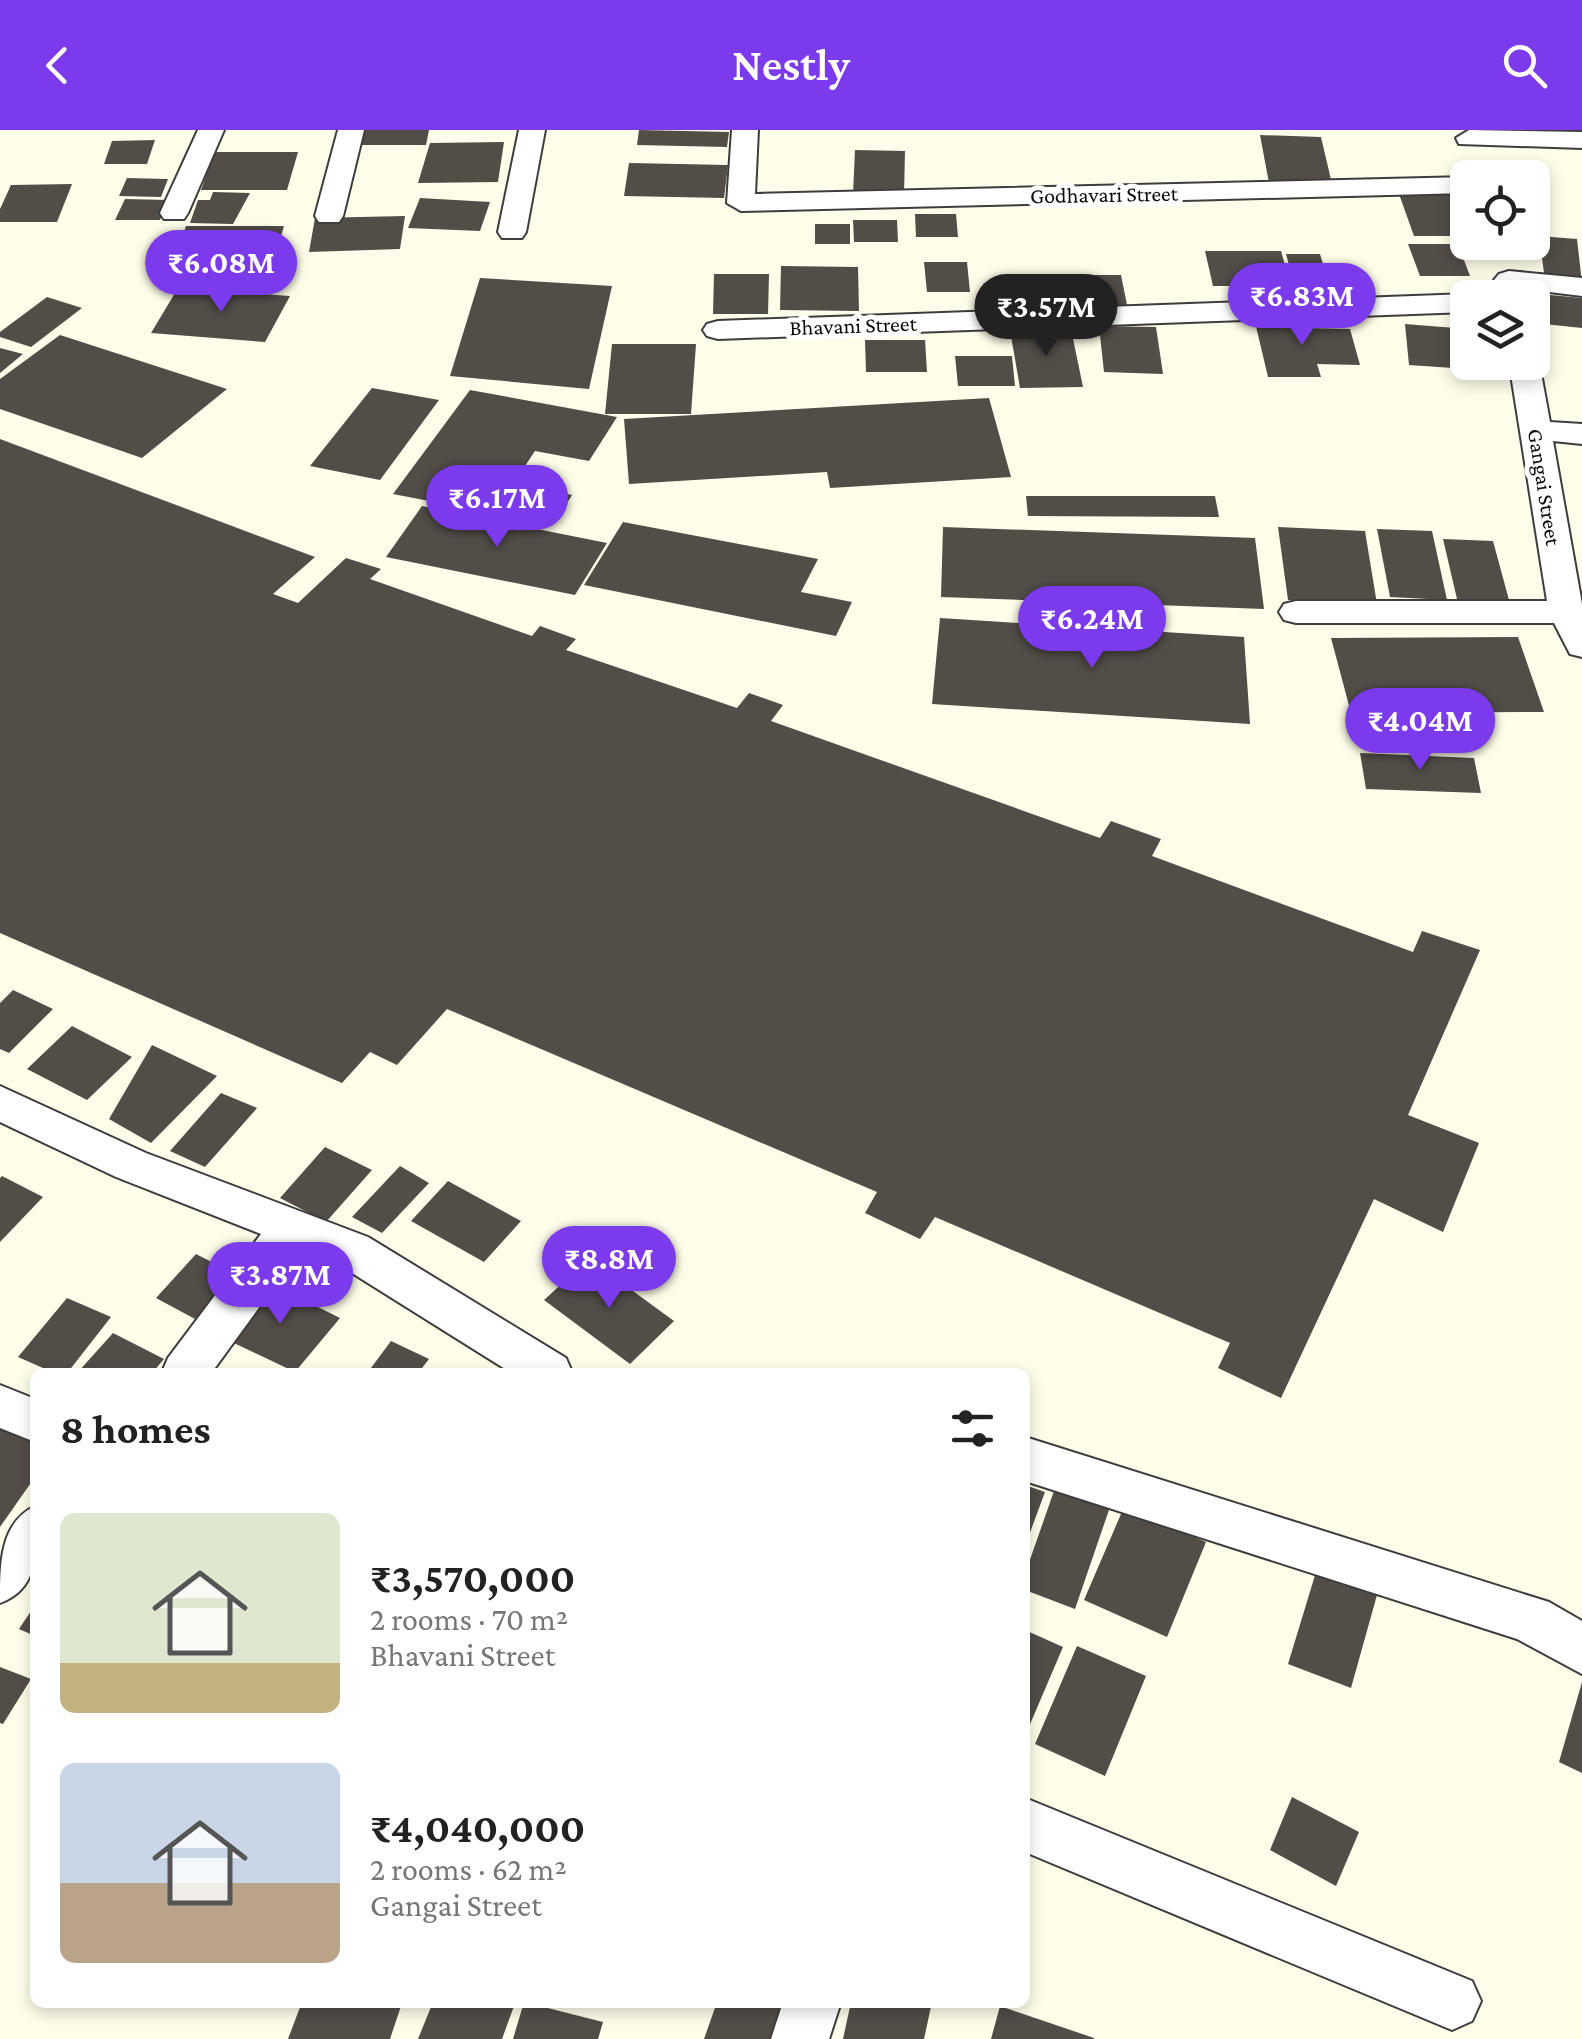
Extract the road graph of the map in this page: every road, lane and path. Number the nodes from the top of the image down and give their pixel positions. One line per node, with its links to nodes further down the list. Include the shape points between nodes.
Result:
1 (211, 130): 9 (street)
2 (351, 130): 10 (street)
3 (532, 130): 11 (street)
4 (745, 130): 8 (street, Godhavari Street, via 741,202)
5 (1468, 134): 6 (street); 7 (street)
6 (1582, 140)
7 (1475, 160)
8 (1450, 185)
9 (174, 213)
10 (329, 216)
11 (512, 232)
12 (1550, 284): 13 (street)
13 (1582, 288)
14 (1450, 304): 15 (street, Bhavani Street)
15 (718, 330)
16 (1527, 380): 17 (street, Gangai Street)
17 (1536, 430): 18 (street); 20 (street, Gangai Street)
18 (1582, 434)
19 (1296, 612): 20 (street)
20 (1566, 612): 21 (street, Gangai Street)
21 (1582, 646)
22 (0, 1103): 23 (street, via 131,1165)
23 (294, 1225): 24 (street); 25 (street, via 352,1250)
24 (188, 1368)
25 (542, 1368)
26 (0, 1406): 27 (street)
27 (30, 1419)
28 (1030, 1461): 31 (street, via 1531,1619)
29 (30, 1537): 30 (street)
30 (0, 1580)
31 (1582, 1650)
32 (1030, 1828): 33 (street)
33 (1452, 2001)
34 (810, 2008): 35 (street)
35 (800, 2039)

